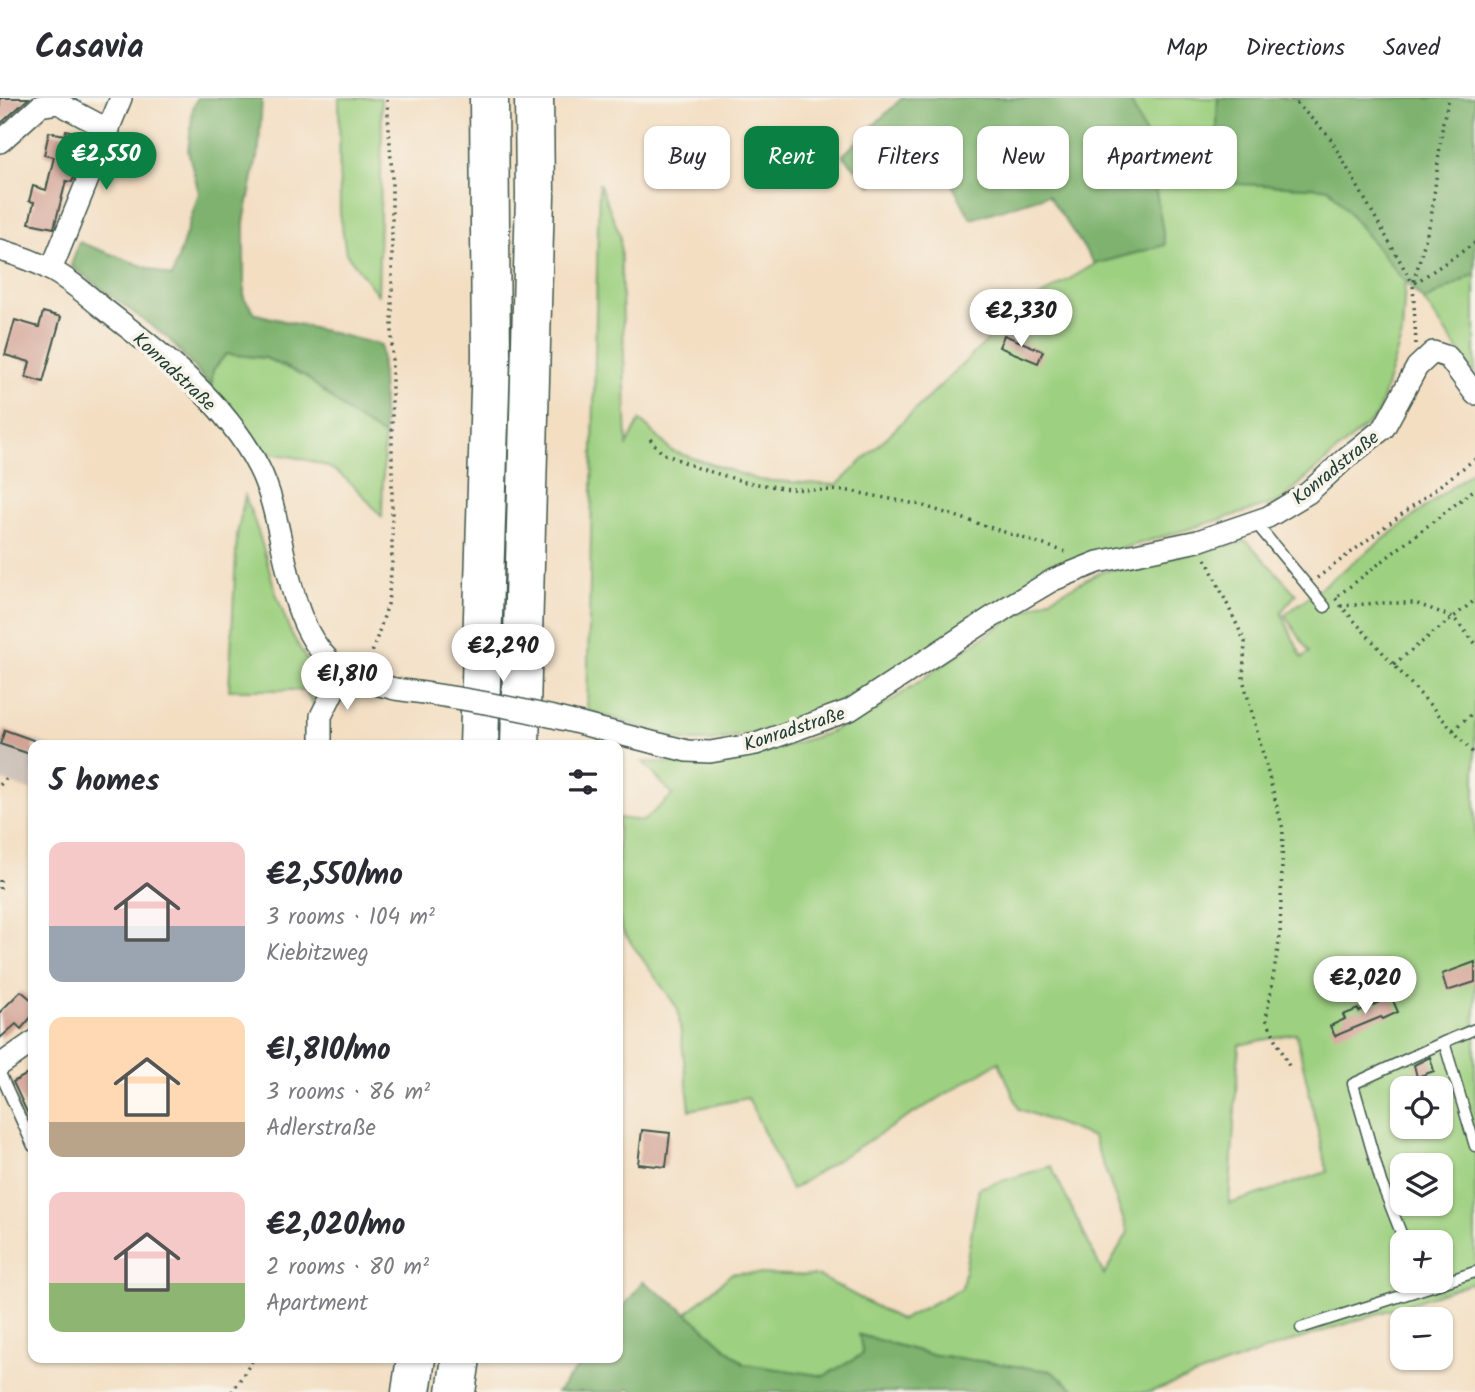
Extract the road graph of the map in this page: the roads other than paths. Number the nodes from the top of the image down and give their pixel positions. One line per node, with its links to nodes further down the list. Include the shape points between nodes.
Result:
1 (121, 98): 4 (street)
2 (489, 98): 13 (highway, via 491,356)
3 (534, 98): 14 (highway)
4 (109, 130): 5 (street, via 58,103 40,106); 7 (street)
5 (0, 142)
6 (0, 250): 7 (street, Konradstraße)
7 (51, 270): 11 (street, Konradstraße, via 199,388 243,441 271,496 301,615 315,645)
8 (1475, 394): 9 (street, Konradstraße, via 1448,357 1433,352 1417,367 1384,428 1308,493)
9 (1254, 522): 10 (lane); 11 (street, Konradstraße, bridge, via 1198,541 1098,562 1053,580 850,710 756,744 710,752 687,751 525,709 396,689)
10 (1325, 607)
11 (343, 672): 12 (street, via 321,716)
12 (321, 740)
13 (479, 740)
14 (522, 740)
15 (1475, 1029): 16 (lane)
16 (1444, 1042): 21 (lane); 22 (lane, via 1353,1084)
17 (28, 1045): 18 (street)
18 (0, 1065)
19 (0, 1073): 20 (lane)
20 (28, 1135)
21 (1475, 1146)
22 (1400, 1230)
23 (1475, 1272): 24 (lane)
24 (1453, 1278)
25 (1404, 1293): 26 (lane)
26 (1301, 1328)
27 (415, 1363): 29 (highway)
28 (460, 1363): 30 (highway)
29 (411, 1392)
30 (456, 1392)

